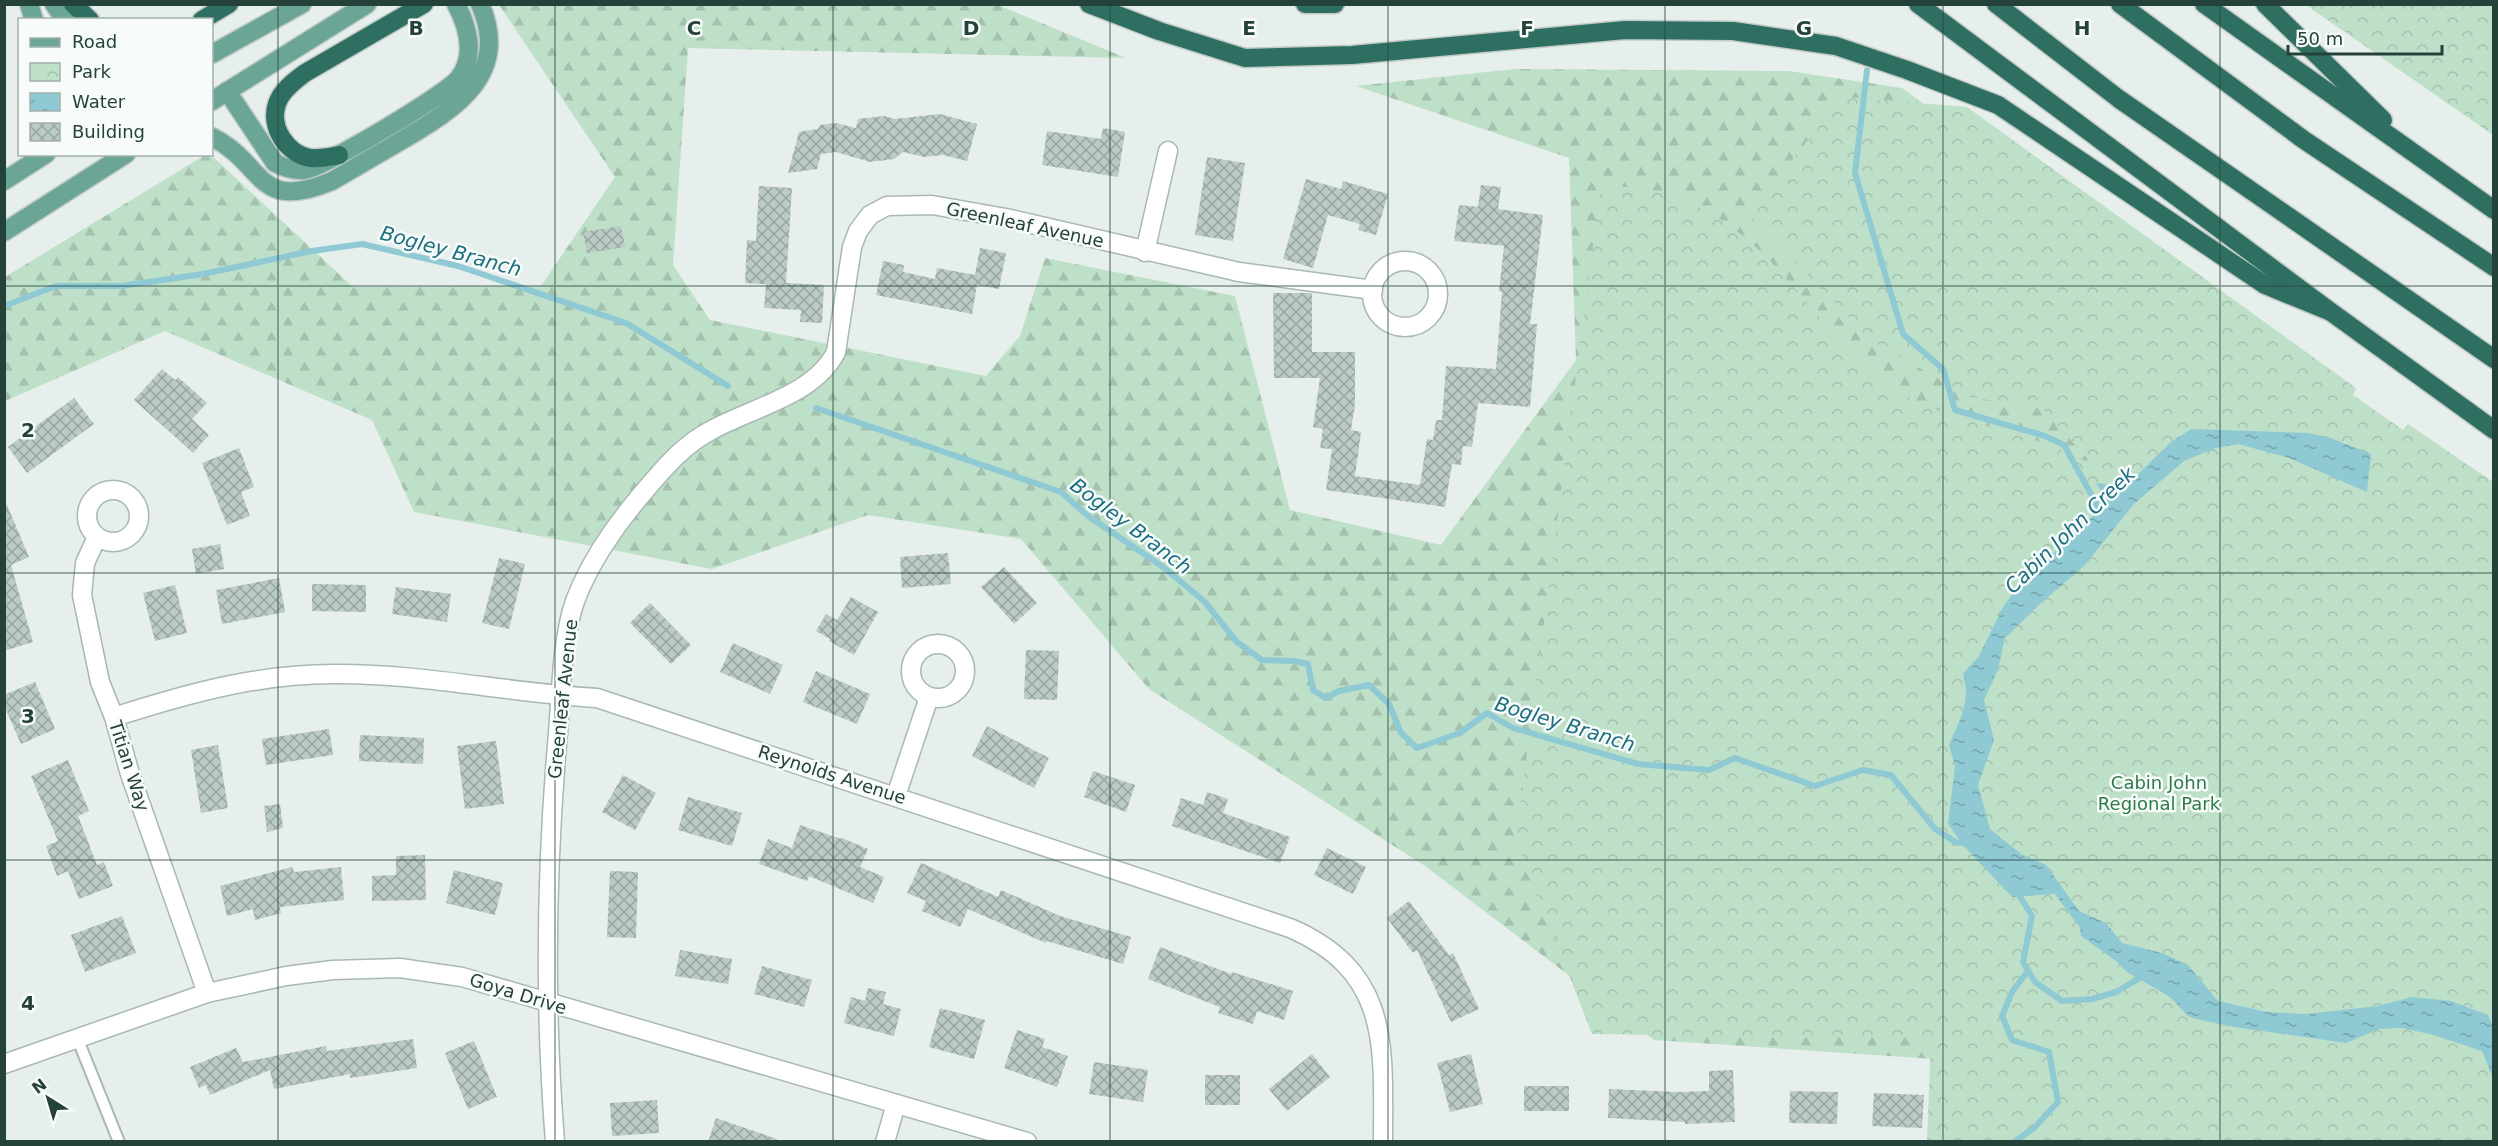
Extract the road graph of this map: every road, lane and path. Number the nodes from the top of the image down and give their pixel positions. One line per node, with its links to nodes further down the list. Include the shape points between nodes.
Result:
1 (54, 4): 17 (main road)
2 (73, 4): 18 (highway)
3 (229, 4): 19 (highway)
4 (302, 4): 20 (main road)
5 (367, 4): 21 (main road)
6 (424, 4): 25 (highway, via 305,73 291,83 277,103 274,120 280,137 292,151 308,157)
7 (456, 4): 25 (main road, via 468,39 468,59 459,78 442,94)
8 (480, 4): 23 (main road, via 487,20 489,45 485,69 469,92 448,112 332,181 312,190 290,192 271,187)
9 (1089, 4): 35 (highway, via 1159,32 1245,58 1352,55 1625,30 1733,31 1836,46 1998,105 2265,285)
10 (1305, 4): 11 (highway)
11 (1335, 4)
12 (1917, 4): 35 (highway)
13 (1996, 4): 36 (highway, via 2120,99)
14 (2120, 4): 33 (highway, via 2304,140)
15 (2204, 4): 28 (highway)
16 (2265, 4): 28 (highway)
17 (64, 18)
18 (88, 18)
19 (205, 18)
20 (216, 49)
21 (227, 91): 22 (main road); 25 (main road, via 275,163 287,170 307,170)
22 (213, 100)
23 (213, 138)
24 (1168, 151): 32 (street)
25 (339, 155)
26 (43, 156): 29 (main road)
27 (123, 156): 31 (main road)
28 (2426, 161): 30 (highway)
29 (4, 181)
30 (2493, 210)
31 (4, 232)
32 (1145, 252): 34 (street, Greenleaf Avenue, via 1239,272); 39 (street, Greenleaf Avenue, via 1006,218 932,205 887,206 870,215 852,247 836,352 831,362 809,383 696,439 655,479 597,554 582,583 569,629)
33 (2493, 267)
34 (1373, 290)
35 (2331, 312): 37 (highway)
36 (2493, 359)
37 (2493, 430)
38 (97, 537): 41 (street, Titian Way, via 85,563 82,595 100,682)
39 (561, 696): 41 (street, Reynolds Avenue, via 370,675 296,675 210,689); 42 (street, Reynolds Avenue, via 597,698); 44 (street, Greenleaf Avenue, via 550,832)
40 (930, 697): 42 (street)
41 (114, 717): 43 (street, Titian Way, via 130,774)
42 (896, 796): 52 (street, Reynolds Avenue, via 1290,928 1319,943 1352,973 1376,1017 1383,1068)
43 (207, 993): 44 (street, Goya Drive, via 286,976 400,968 462,977); 45 (street, Goya Drive)
44 (547, 1003): 47 (street, Goya Drive); 49 (street, Greenleaf Avenue)
45 (78, 1040): 46 (street, Goya Drive); 48 (lane)
46 (4, 1064)
47 (896, 1104): 50 (street); 51 (street, Goya Drive)
48 (119, 1142)
49 (555, 1142)
50 (885, 1142)
51 (1027, 1142)
52 (1383, 1142)

